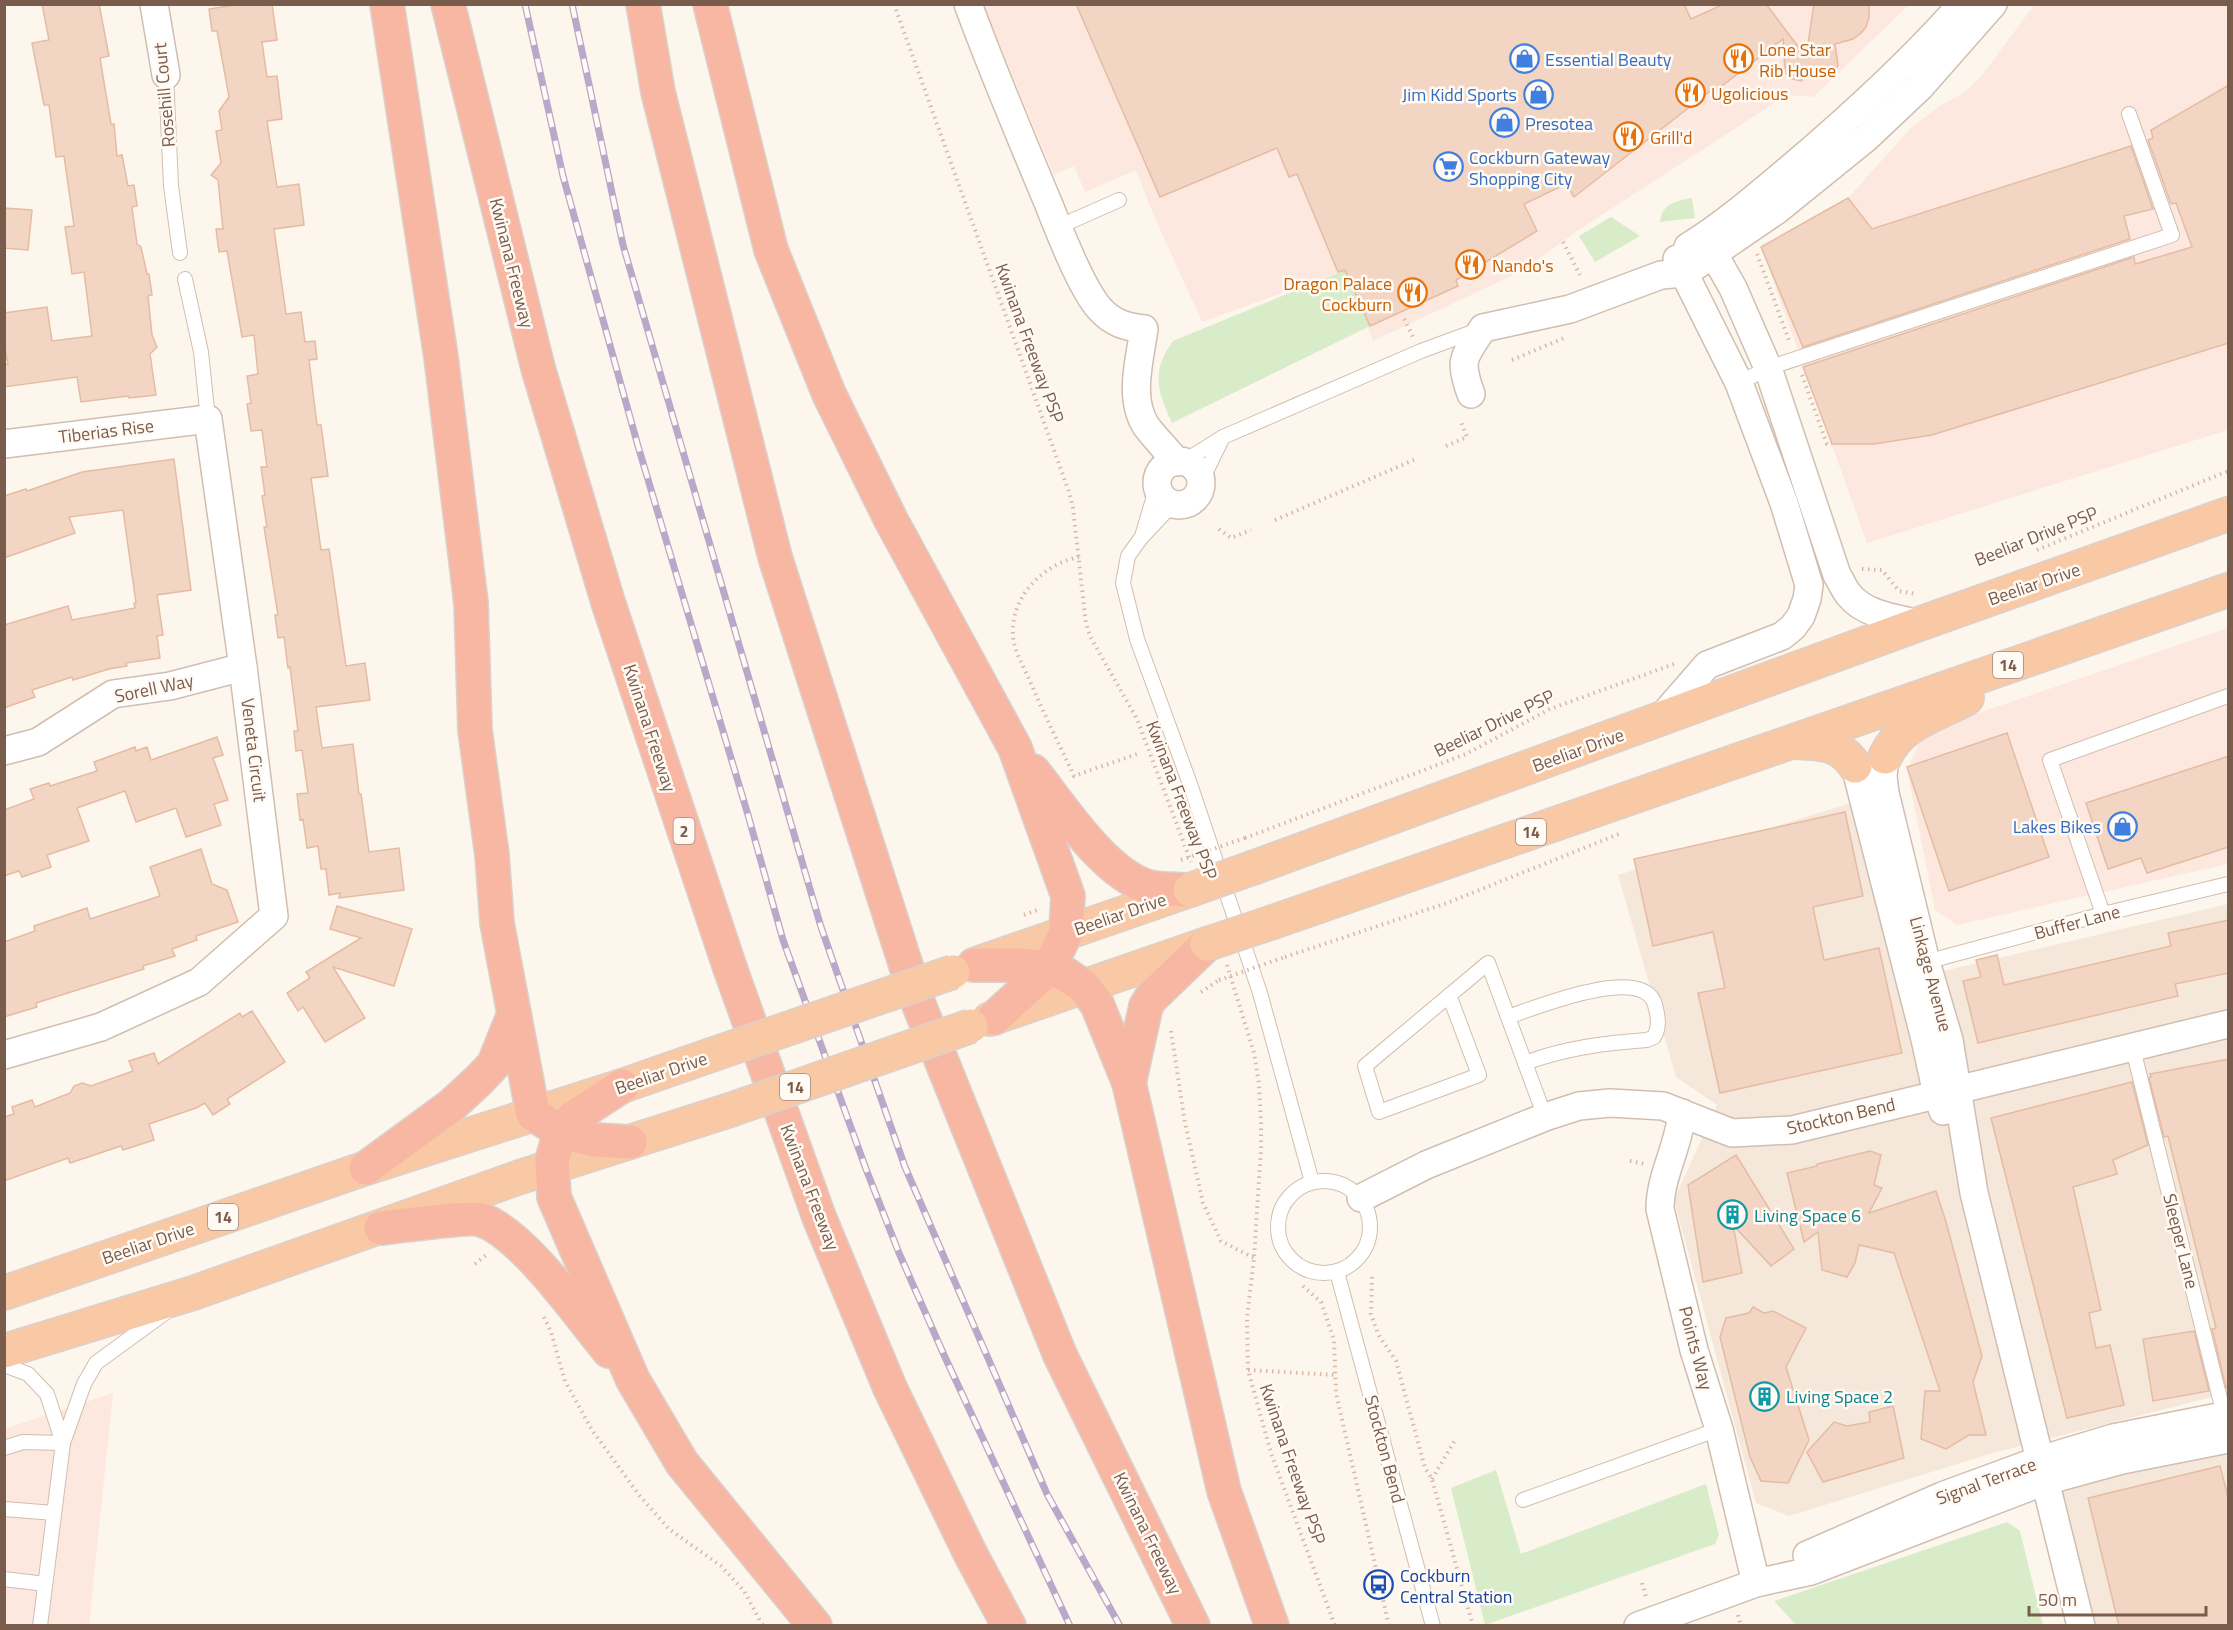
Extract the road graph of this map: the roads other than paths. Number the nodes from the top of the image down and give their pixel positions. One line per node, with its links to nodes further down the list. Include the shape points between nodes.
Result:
1 (154, 4): 9 (street, Rosehill Court)
2 (387, 4): 47 (highway, via 441,357 471,603 475,730 497,923)
3 (448, 4): 81 (highway, Kwinana Freeway / 2, via 538,368 608,602 723,946 819,1217 890,1388)
4 (643, 4): 89 (highway, Kwinana Freeway, via 658,92 775,556 917,1000 1060,1355)
5 (710, 4): 34 (highway, via 771,250 829,394 891,520)
6 (968, 4): 12 (street)
7 (1962, 4): 13 (street, via 1869,100 1758,196)
8 (1993, 4): 13 (street, via 1926,80 1866,138 1777,210)
9 (166, 75): 14 (lane, Rosehill Court, via 171,186)
10 (2129, 114): 18 (lane, via 2172,235)
11 (1119, 200): 12 (lane)
12 (1058, 227): 24 (street, via 1098,307 1119,324 1144,329 1137,404)
13 (1709, 245): 15 (street); 18 (street, via 1733,288)
14 (180, 253)
15 (1673, 268): 17 (street, via 1570,309); 19 (street)
16 (185, 279): 21 (lane, Veneta Circuit, via 201,352)
17 (1483, 328): 20 (street, via 1469,348 1463,366); 22 (lane)
18 (1768, 368): 19 (lane); 28 (street, via 1837,574 1850,597 1880,615)
19 (1739, 383): 32 (street, via 1799,550 1809,585 1807,599 1793,627 1782,636 1707,665)
20 (1471, 394)
21 (208, 419): 23 (street, Tiberias Rise); 30 (street, Veneta Circuit)
22 (1223, 437): 24 (lane); 24 (lane)
23 (4, 444)
24 (1175, 478): 26 (lane); 26 (lane)
25 (2229, 514): 28 (highway, Beeliar Drive / 14)
26 (1141, 538): 64 (lane, via 1128,556 1123,583 1130,612 1260,993)
27 (2229, 590): 29 (highway, 14)
28 (1922, 610): 32 (highway, Beeliar Drive / 14)
29 (2038, 655): 33 (highway, 14); 36 (highway, via 1955,705 1910,726)
30 (243, 667): 35 (street, Sorell Way, via 170,686 113,694 38,742); 52 (street, Veneta Circuit, via 274,916 200,982 101,1027)
31 (2229, 696): 39 (lane, via 2050,759)
32 (1660, 720): 37 (highway, Beeliar Drive / 14, bridge)
33 (1789, 742): 36 (highway, via 1823,743); 41 (highway, 14, bridge, via 1273,922)
34 (1016, 748): 37 (highway, via 1088,840 1124,875 1149,886); 40 (highway, via 1068,896)
35 (4, 750)
36 (1870, 762): 42 (street, Linkage Avenue, via 1883,776); 56 (street, Linkage Avenue, via 1925,1038)
37 (1189, 874): 40 (highway, Beeliar Drive / 14)
38 (2229, 884): 39 (lane, Buffer Lane)
39 (2103, 914): 42 (lane, Buffer Lane)
40 (1066, 933): 43 (highway); 44 (highway, Beeliar Drive / 14)
41 (1216, 950): 45 (highway, 14); 54 (highway, via 1151,998)
42 (1926, 962): 56 (street, Linkage Avenue, via 1949,1040)
43 (1049, 968): 44 (highway, via 1021,965); 45 (highway); 49 (highway)
44 (964, 969): 55 (highway, Beeliar Drive / 14, bridge)
45 (1084, 987): 49 (highway, 14); 54 (highway, via 1097,1004)
46 (1449, 995): 46 (lane, via 1365,1066 1379,1112 1479,1075); 48 (lane, via 1488,963)
47 (514, 1014): 58 (highway); 63 (highway, via 494,1064 479,1080)
48 (1508, 1017): 53 (lane); 53 (lane, via 1569,996 1609,988 1635,988 1654,1002 1658,1024 1654,1037 1578,1047)
49 (982, 1022): 61 (highway, 14, bridge)
50 (2229, 1024): 51 (street, Stockton Bend)
51 (2133, 1048): 56 (street, Stockton Bend); 73 (lane, Sleeper Lane)
52 (4, 1055)
53 (1525, 1063): 59 (lane)
54 (1129, 1083): 90 (highway, via 1224,1491)
55 (622, 1086): 58 (highway, Beeliar Drive / 14); 60 (highway, via 573,1118)
56 (1947, 1092): 57 (street, Stockton Bend, via 1792,1130 1732,1133); 77 (street, Linkage Avenue)
57 (1682, 1113): 59 (street, Stockton Bend, via 1663,1106 1610,1103 1579,1106); 74 (street, Points Way, via 1660,1209 1694,1350)
58 (533, 1114): 60 (highway); 63 (highway, Beeliar Drive / 14)
59 (1545, 1117): 65 (street, Stockton Bend, via 1426,1165)
60 (564, 1133): 61 (highway); 62 (highway, via 558,1140)
61 (630, 1142): 62 (highway, 14)
62 (552, 1167): 66 (highway, 14); 72 (highway, via 554,1197)
63 (366, 1168): 68 (highway, Beeliar Drive / 14)
64 (1312, 1182): 65 (lane, via 1339,1183); 67 (lane, via 1299,1188 1284,1204 1279,1239 1295,1264 1323,1273)
65 (1360, 1198): 67 (lane, via 1368,1211 1369,1240 1362,1254)
66 (381, 1228): 69 (highway, 14); 72 (highway, via 481,1219 518,1243)
67 (1338, 1272): 91 (lane, Stockton Bend)
68 (4, 1293)
69 (193, 1293): 70 (highway, 14); 75 (lane, via 96,1363 84,1384)
70 (4, 1351)
71 (4, 1365): 75 (lane, via 28,1374 47,1394)
72 (633, 1380): 86 (highway, via 682,1463)
73 (2227, 1426): 77 (street, Signal Terrace, via 2115,1461)
74 (1719, 1429): 78 (lane); 83 (street, Points Way)
75 (63, 1443): 76 (lane, via 23,1442); 80 (lane)
76 (4, 1448)
77 (2043, 1471): 83 (street, Signal Terrace, via 1811,1570); 93 (street, Linkage Avenue)
78 (1523, 1500)
79 (4, 1509): 80 (lane)
80 (54, 1513): 84 (lane)
81 (970, 1553): 87 (highway); 88 (highway, Kwinana Freeway / 2)
82 (4, 1579): 84 (lane)
83 (1756, 1583): 92 (street, Signal Terrace)
84 (45, 1584): 85 (lane)
85 (40, 1626)
86 (815, 1626)
87 (991, 1626)
88 (1009, 1626)
89 (1193, 1626)
90 (1272, 1626)
91 (1433, 1626)
92 (1638, 1626)
93 (2081, 1626)

